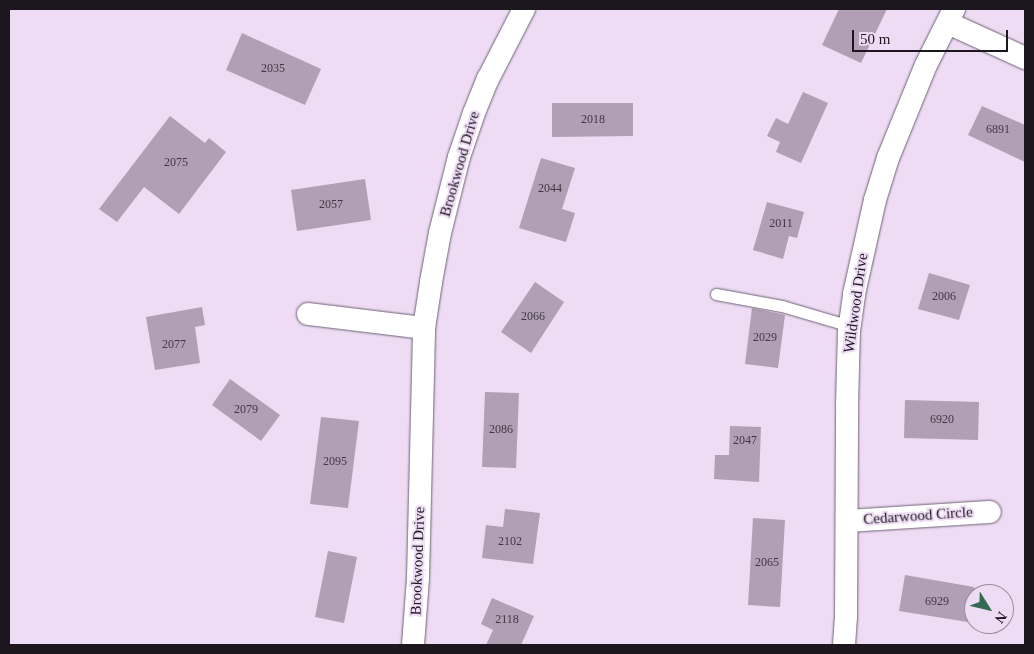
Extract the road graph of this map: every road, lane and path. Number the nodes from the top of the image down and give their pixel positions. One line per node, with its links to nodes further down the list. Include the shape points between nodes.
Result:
1 (524, 9): 7 (street, Brookwood Drive, via 488,79 459,157 440,233)
2 (951, 16): 3 (street); 6 (street, Wildwood Drive, via 910,105 878,191 865,241)
3 (1025, 58)
4 (716, 294): 6 (lane, via 782,306)
5 (308, 314): 7 (street)
6 (850, 326): 9 (street, Wildwood Drive)
7 (424, 328): 10 (street, Brookwood Drive, via 418,588)
8 (990, 512): 9 (street, Cedarwood Circle)
9 (847, 521): 11 (street, Wildwood Drive)
10 (413, 645)
11 (844, 645)

